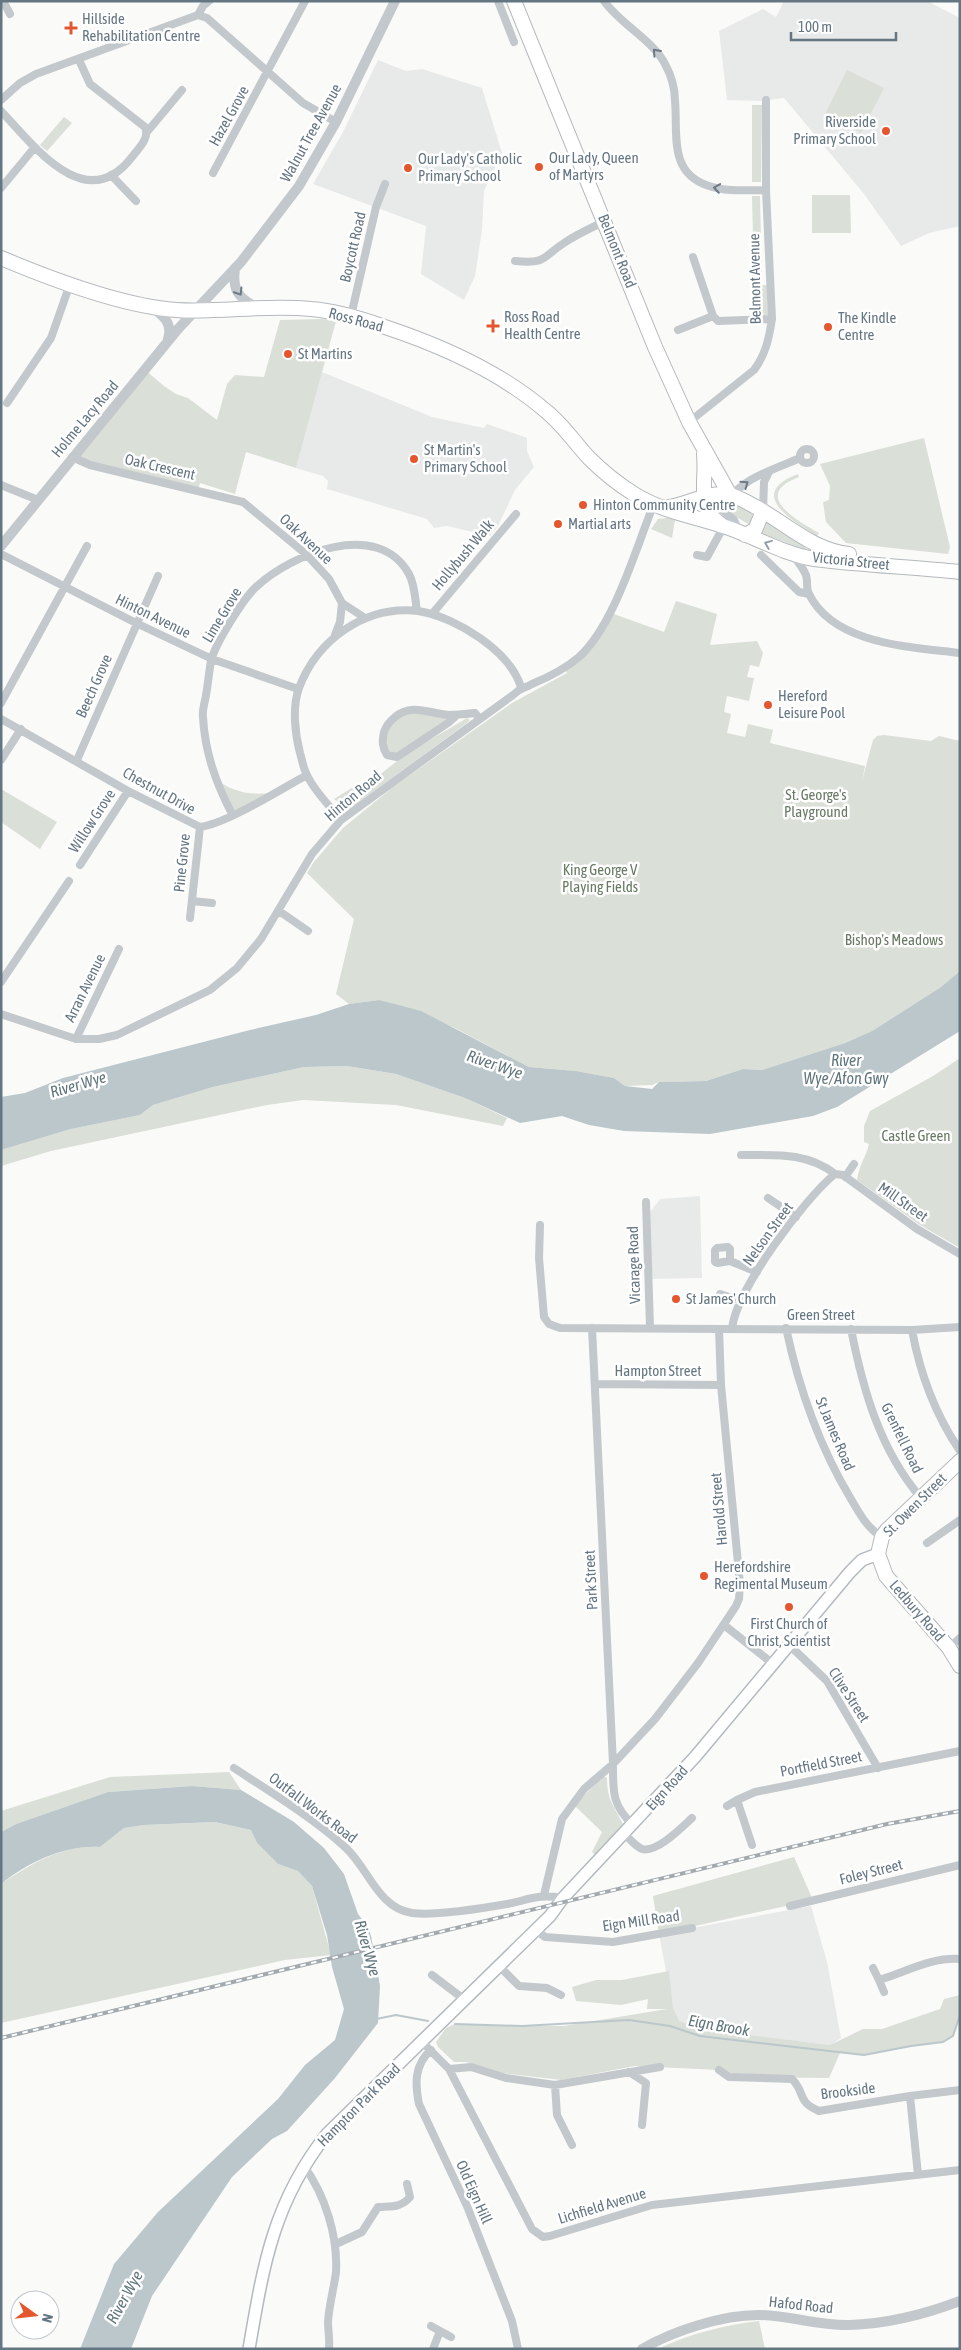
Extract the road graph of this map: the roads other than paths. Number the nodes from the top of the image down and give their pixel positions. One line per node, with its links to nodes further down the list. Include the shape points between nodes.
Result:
1 (3, 1): 8 (street)
2 (209, 1): 9 (street)
3 (305, 1): 12 (street, Hazel Grove)
4 (395, 1): 17 (street, Walnut Tree Avenue)
5 (498, 1): 10 (street)
6 (514, 1): 26 (highway, Belmont Road)
7 (604, 1): 24 (street, one-way to 7, via 710,187 689,173 680,162 675,144 675,100 665,63 612,13)
8 (10, 14)
9 (198, 15): 11 (street); 12 (street, via 208,18)
10 (514, 42)
11 (79, 60): 14 (street, via 28,78); 18 (street, via 90,84 145,127)
12 (269, 72): 17 (street, via 303,103); 20 (street, Hazel Grove)
13 (182, 90): 18 (street)
14 (1, 100)
15 (766, 100): 24 (street, Belmont Avenue)
16 (1, 111): 19 (street)
17 (336, 122): 30 (street, Walnut Tree Avenue, via 299,186)
18 (147, 132): 21 (street, via 131,159)
19 (35, 148): 21 (street, via 75,178 97,180); 23 (street)
20 (213, 174)
21 (112, 175): 25 (street)
22 (385, 184): 35 (street, Boycott Road, via 376,207)
23 (1, 188)
24 (766, 190): 37 (street, Belmont Avenue)
25 (136, 201)
26 (605, 220): 29 (street, via 562,244 544,259); 41 (highway, Belmont Road, via 655,347)
27 (694, 257): 36 (street)
28 (1, 258): 31 (highway, Ross Road)
29 (515, 261)
30 (235, 268): 33 (street, one-way to 33, via 233,282 237,292); 34 (street, Walnut Tree Avenue)
31 (70, 284): 32 (highway, Ross Road); 40 (street, via 51,338)
32 (151, 307): 34 (highway, Ross Road); 39 (street, via 168,322 170,332)
33 (257, 308): 34 (highway, Ross Road); 35 (highway, Ross Road, via 310,309)
34 (193, 311): 39 (street, Holme Lacy Road)
35 (351, 316): 51 (highway, Ross Road, via 454,354 507,383 549,413 610,477)
36 (713, 316): 37 (street, via 724,322); 38 (street)
37 (772, 319): 41 (street, Belmont Avenue, via 766,348 754,370)
38 (678, 330)
39 (166, 342): 43 (street, Holme Lacy Road)
40 (7, 403)
41 (689, 422): 42 (highway, Belmont Road)
42 (704, 449): 47 (highway); 48 (highway, Belmont Road)
43 (72, 457): 49 (street, Holme Lacy Road); 50 (street, Oak Crescent, via 90,465)
44 (800, 458): 45 (street)
45 (769, 472): 48 (street, one-way to 45); 52 (street, via 764,482)
46 (1, 485): 49 (street)
47 (704, 495): 48 (highway); 51 (highway, via 679,505); 54 (highway, via 707,511)
48 (730, 495): 52 (highway, Victoria Street); 55 (street, via 724,510)
49 (38, 500): 57 (street, Holme Lacy Road)
50 (243, 502): 61 (street, Oak Avenue)
51 (657, 507): 54 (highway, Ross Road); 80 (street, Hinton Road, via 611,612 596,636 564,669 530,686)
52 (763, 511): 55 (highway, via 755,530); 56 (highway, Victoria Street)
53 (516, 514): 74 (street, Hollybush Walk)
54 (724, 526): 55 (highway, Victoria Street); 62 (street, via 707,556)
55 (742, 534): 59 (highway, Victoria Street, one-way to 55)
56 (802, 537): 64 (highway); 65 (highway, Victoria Street)
57 (1, 546)
58 (86, 546): 70 (street)
59 (791, 553): 64 (highway, Victoria Street); 69 (street)
60 (1, 554): 70 (street, Hinton Avenue)
61 (307, 555): 72 (street, Oak Avenue, via 329,579); 73 (street, Lime Grove, via 353,543 388,554 409,574 414,585); 79 (street, Lime Grove, via 274,571 255,588 240,606)
62 (697, 555)
63 (761, 555): 71 (street, via 800,592)
64 (809, 557): 65 (highway, Victoria Street); 69 (street)
65 (859, 558): 66 (highway, Victoria Street); 67 (highway, Victoria Street)
66 (960, 564)
67 (960, 572)
68 (158, 576): 76 (street, Beech Grove)
69 (806, 576): 71 (street)
70 (63, 587): 76 (street, Hinton Avenue); 82 (street)
71 (809, 594): 78 (street, via 824,613 859,635 889,644)
72 (342, 603): 75 (street, Oak Avenue); 77 (street)
73 (417, 611): 74 (street); 75 (street, via 388,612)
74 (432, 614): 80 (street, via 488,643 505,660)
75 (365, 618): 77 (street)
76 (136, 624): 79 (street, Hinton Avenue); 88 (street, Beech Grove)
77 (335, 636): 81 (street, via 315,659)
78 (960, 653)
79 (212, 659): 81 (street, Hinton Avenue); 91 (street, Lime Grove, via 202,716 214,779)
80 (521, 687): 85 (street, Hinton Road)
81 (298, 689): 89 (street, via 295,719)
82 (1, 703)
83 (457, 715): 83 (street, via 416,709 400,713 385,728 382,743 387,755 397,757); 85 (street, via 475,713)
84 (1, 718): 86 (street, Chestnut Drive)
85 (480, 719): 92 (street, Hinton Road)
86 (20, 729): 87 (street); 88 (street, Chestnut Drive)
87 (1, 760)
88 (77, 760): 90 (street, Chestnut Drive)
89 (306, 775): 91 (street, Chestnut Drive); 92 (street)
90 (128, 791): 93 (street, Chestnut Drive); 94 (street, Willow Grove)
91 (232, 814): 93 (street, Chestnut Drive)
92 (341, 820): 98 (street, Hinton Road, via 312,854)
93 (200, 827): 96 (street, Pine Grove)
94 (80, 865)
95 (70, 881): 102 (street)
96 (192, 901): 97 (street, Pine Grove); 99 (street, Pine Grove)
97 (212, 904)
98 (279, 911): 100 (street); 104 (street, Hinton Road, via 237,968 210,990 117,1035)
99 (190, 918)
100 (308, 930)
101 (120, 949): 104 (street, Arran Avenue)
102 (1, 982)
103 (1, 1014): 104 (street, Hinton Road)
104 (76, 1039)
105 (741, 1155): 107 (street, via 792,1156 823,1165)
106 (854, 1164): 108 (street)
107 (835, 1174): 108 (street); 111 (street, Nelson Street)
108 (845, 1177): 113 (street, Mill Street, via 917,1229)
109 (768, 1198): 111 (street)
110 (646, 1202): 118 (street, Vicarage Road)
111 (796, 1217): 115 (street, Nelson Street)
112 (540, 1225): 120 (street, Green Street, via 544,1317 549,1324 560,1328)
113 (960, 1254)
114 (730, 1261): 115 (street)
115 (757, 1272): 117 (street, Nelson Street)
116 (720, 1294): 117 (street)
117 (742, 1301): 121 (street, Nelson Street)
118 (650, 1327): 120 (street, Green Street); 124 (street, Green Street)
119 (960, 1327): 125 (street, Green Street)
120 (592, 1328): 126 (street, Park Street)
121 (732, 1328): 122 (street, Green Street); 124 (street, Green Street)
122 (786, 1328): 123 (street, Green Street); 132 (street, St James Road, via 795,1372 817,1434 859,1512 874,1532)
123 (851, 1328): 125 (street, Green Street); 130 (street, Grenfell Road, via 873,1418 904,1479)
124 (719, 1329): 127 (street, Harold Street)
125 (912, 1330): 128 (street, via 925,1384 943,1427)
126 (595, 1384): 127 (street, Hampton Street); 142 (street, Park Street)
127 (721, 1385): 135 (street, Harold Street, via 741,1592)
128 (960, 1451)
129 (960, 1461): 130 (highway, St. Owen Street)
130 (921, 1498): 132 (highway, St. Owen Street)
131 (960, 1520): 133 (street)
132 (882, 1537): 134 (highway, St. Owen Street)
133 (927, 1542)
134 (878, 1554): 137 (main road, Eign Road, via 857,1564); 138 (highway, Ledbury Road, via 886,1576)
135 (724, 1625): 139 (street); 142 (street, Harold Street, via 655,1719)
136 (960, 1638): 138 (street)
137 (788, 1644): 139 (main road, Eign Road); 144 (street, Clive Street, via 827,1681)
138 (949, 1648): 140 (highway, Ledbury Road)
139 (772, 1663): 148 (main road, Eign Road, via 695,1757)
140 (960, 1666)
141 (960, 1751): 144 (street, Portfield Street)
142 (614, 1764): 148 (street, Park Street, via 613,1788 617,1807); 152 (street, Harold Street, via 584,1789 562,1819)
143 (234, 1768): 152 (street, Outfall Works Road, via 346,1848 391,1904 412,1912 479,1908)
144 (878, 1768): 145 (street, Portfield Street, via 755,1792)
145 (737, 1800): 146 (street, Portfield Street); 150 (street)
146 (727, 1806)
147 (692, 1818): 149 (street, via 650,1849 636,1846)
148 (632, 1825): 149 (main road, Eign Road)
149 (624, 1834): 153 (main road, Eign Road)
150 (752, 1845)
151 (960, 1865): 154 (street, Foley Street)
152 (544, 1895): 153 (street, Outfall Works Road)
153 (563, 1898): 156 (main road, Eign Road)
154 (790, 1906)
155 (692, 1928): 156 (street, Eign Mill Road, via 613,1942 545,1937)
156 (536, 1930): 158 (main road, Eign Road)
157 (960, 1959): 161 (street, via 934,1960)
158 (499, 1966): 163 (street, via 519,1986 546,1988); 164 (main road, Eign Road)
159 (873, 1968): 161 (street)
160 (432, 1975): 164 (street)
161 (879, 1980): 162 (street)
162 (884, 1992)
163 (561, 1995)
164 (465, 2000): 165 (main road, Eign Road)
165 (447, 2018): 166 (main road, Hampton Park Road)
166 (422, 2042): 167 (street, Lichfield Avenue); 177 (main road, Hampton Park Road, via 326,2134)
167 (431, 2050): 169 (street, Lichfield Avenue); 189 (street, Old Eign Hill, via 416,2074 419,2104 467,2206 512,2321)
168 (660, 2067): 171 (street)
169 (449, 2068): 172 (street, via 471,2067 506,2078); 179 (street, Lichfield Avenue, via 532,2229 542,2237 652,2205)
170 (719, 2070): 174 (street, Brookside, via 730,2077 792,2079 799,2086 807,2106 819,2111)
171 (628, 2072): 172 (street); 175 (street, via 646,2083)
172 (555, 2085): 176 (street, via 557,2115)
173 (960, 2090): 174 (street, Brookside)
174 (910, 2096): 179 (street)
175 (642, 2125)
176 (572, 2144)
177 (304, 2166): 181 (street, via 319,2195); 187 (main road, Hampton Park Road, via 285,2202 268,2248)
178 (960, 2170): 179 (street, Lichfield Avenue)
179 (918, 2175)
180 (407, 2184): 181 (street, via 410,2197 406,2202 401,2206 378,2207 362,2232)
181 (336, 2244): 186 (street, via 336,2272 328,2321)
182 (960, 2301): 190 (street, Hafod Road, via 884,2323 846,2325 759,2315 732,2318 676,2333)
183 (431, 2326): 184 (street)
184 (440, 2331): 185 (street); 188 (street)
185 (451, 2337)
186 (331, 2346)
187 (249, 2349)
188 (433, 2349)
189 (518, 2349)
190 (642, 2349)

